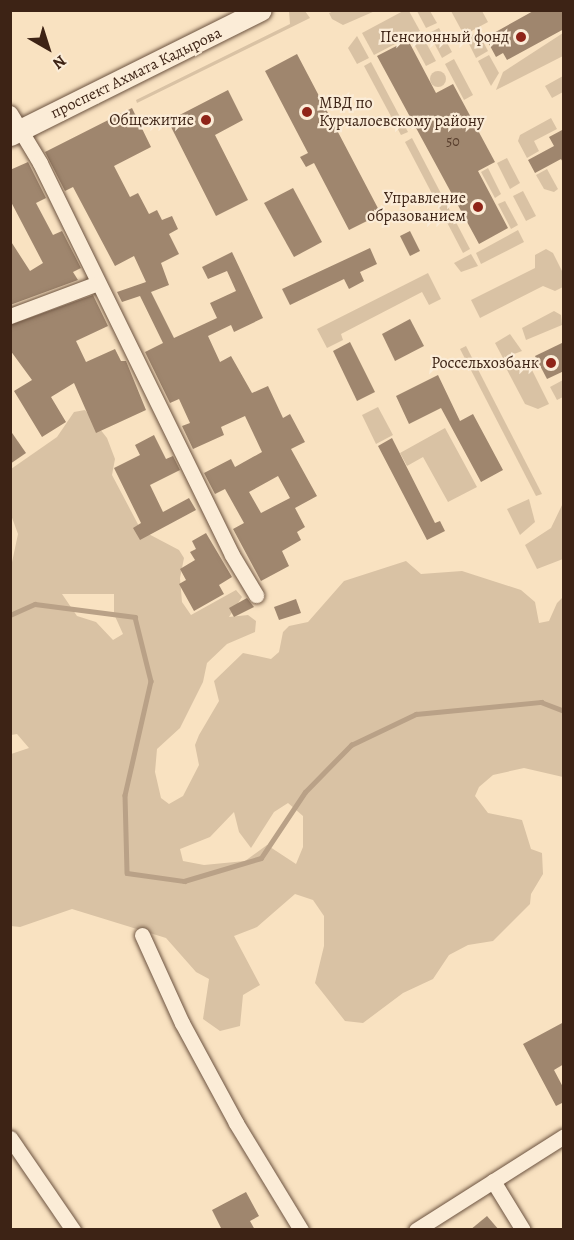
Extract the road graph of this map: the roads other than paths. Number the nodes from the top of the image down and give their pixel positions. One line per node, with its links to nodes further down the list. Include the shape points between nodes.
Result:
1 (261, 10): 2 (main road, проспект Ахмата Кадырова)
2 (14, 126): 3 (street)
3 (98, 283): 4 (street); 5 (street, via 232,555)
4 (10, 316)
5 (256, 595)
6 (142, 935): 11 (street, via 214,1083)
7 (564, 1136): 9 (street)
8 (10, 1138): 10 (street)
9 (493, 1181): 12 (street); 13 (street)
10 (72, 1230)
11 (301, 1230)
12 (416, 1230)
13 (523, 1230)

